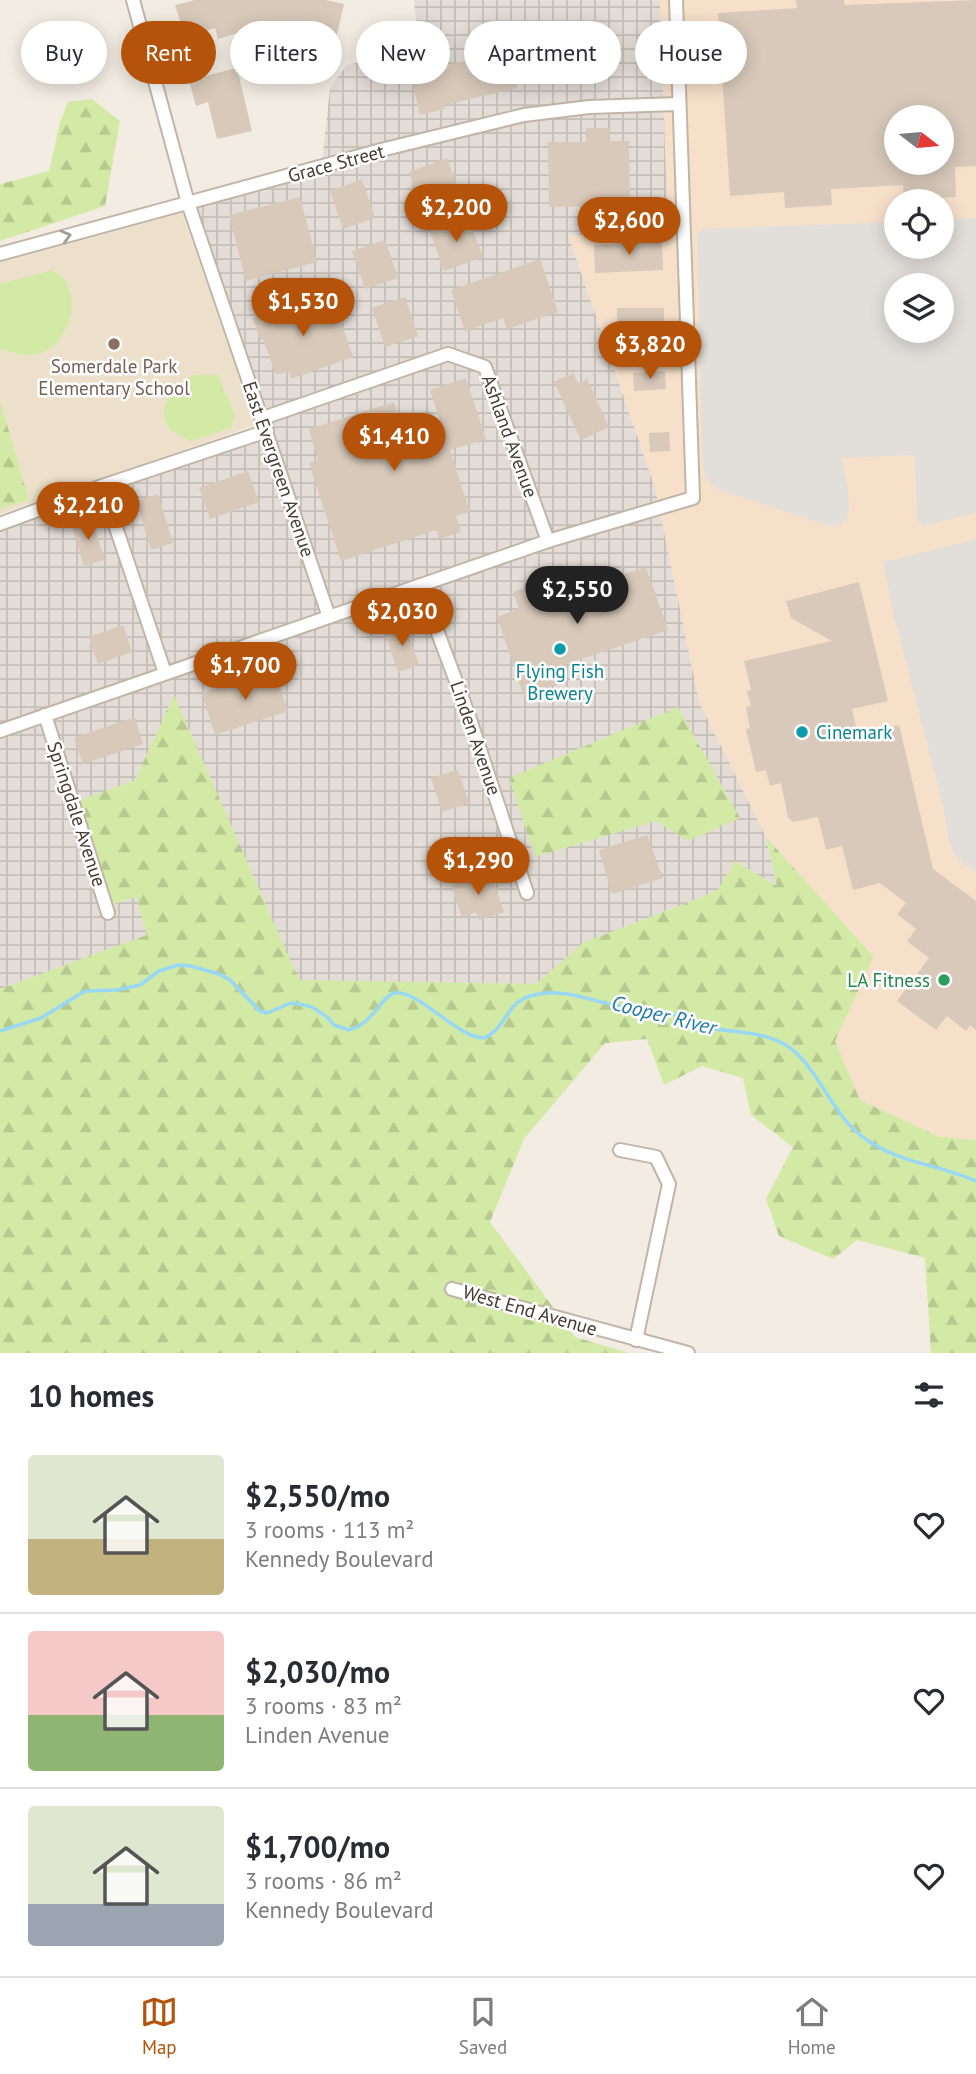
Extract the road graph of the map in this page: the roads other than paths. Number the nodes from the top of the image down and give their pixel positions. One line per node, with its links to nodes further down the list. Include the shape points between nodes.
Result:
1 (133, 0): 4 (street, East Evergreen Avenue)
2 (676, 0): 3 (street)
3 (678, 104): 4 (street, Grace Street, via 524,115); 10 (street, via 693,498)
4 (188, 203): 5 (street, Grace Street, one-way to 4); 6 (street, East Evergreen Avenue)
5 (0, 254)
6 (263, 418): 7 (street, East Evergreen Avenue); 10 (street, Ashland Avenue, via 448,354 485,367)
7 (267, 431): 8 (street); 12 (street, East Evergreen Avenue)
8 (102, 486): 9 (street); 13 (street)
9 (0, 524)
10 (548, 541): 11 (street)
11 (420, 585): 12 (street); 16 (street, Linden Avenue)
12 (329, 617): 13 (street)
13 (165, 673): 14 (street)
14 (45, 715): 15 (street); 17 (street, Springdale Avenue)
15 (0, 731)
16 (527, 893)
17 (108, 913)
18 (620, 1150): 20 (street, via 656,1157 669,1184)
19 (452, 1289): 20 (street, West End Avenue)
20 (636, 1340): 21 (street, West End Avenue)
21 (688, 1353)

